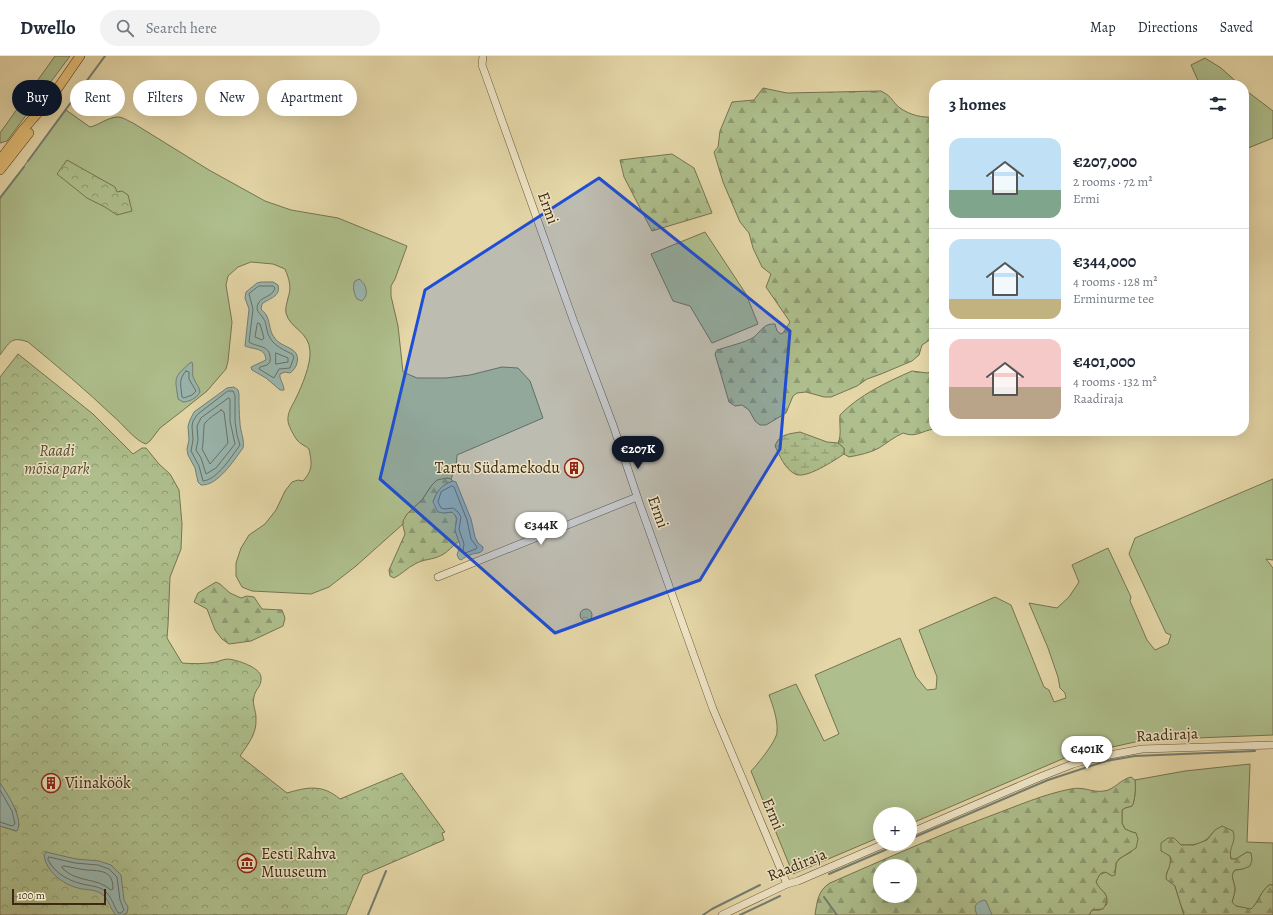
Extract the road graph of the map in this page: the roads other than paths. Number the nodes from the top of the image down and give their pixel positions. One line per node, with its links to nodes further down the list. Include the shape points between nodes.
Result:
1 (80, 56): 3 (main road, via 51,98 22,131)
2 (483, 56): 4 (street, Ermi, via 482,65)
3 (1, 164)
4 (637, 497): 5 (street); 9 (street, Ermi, via 713,709)
5 (438, 577)
6 (1273, 745): 7 (street, Raadiraja, via 1142,749 1099,757 1040,777)
7 (917, 830)
8 (873, 849): 9 (street, Raadiraja)
9 (787, 884): 10 (street, Raadiraja)
10 (722, 915)

